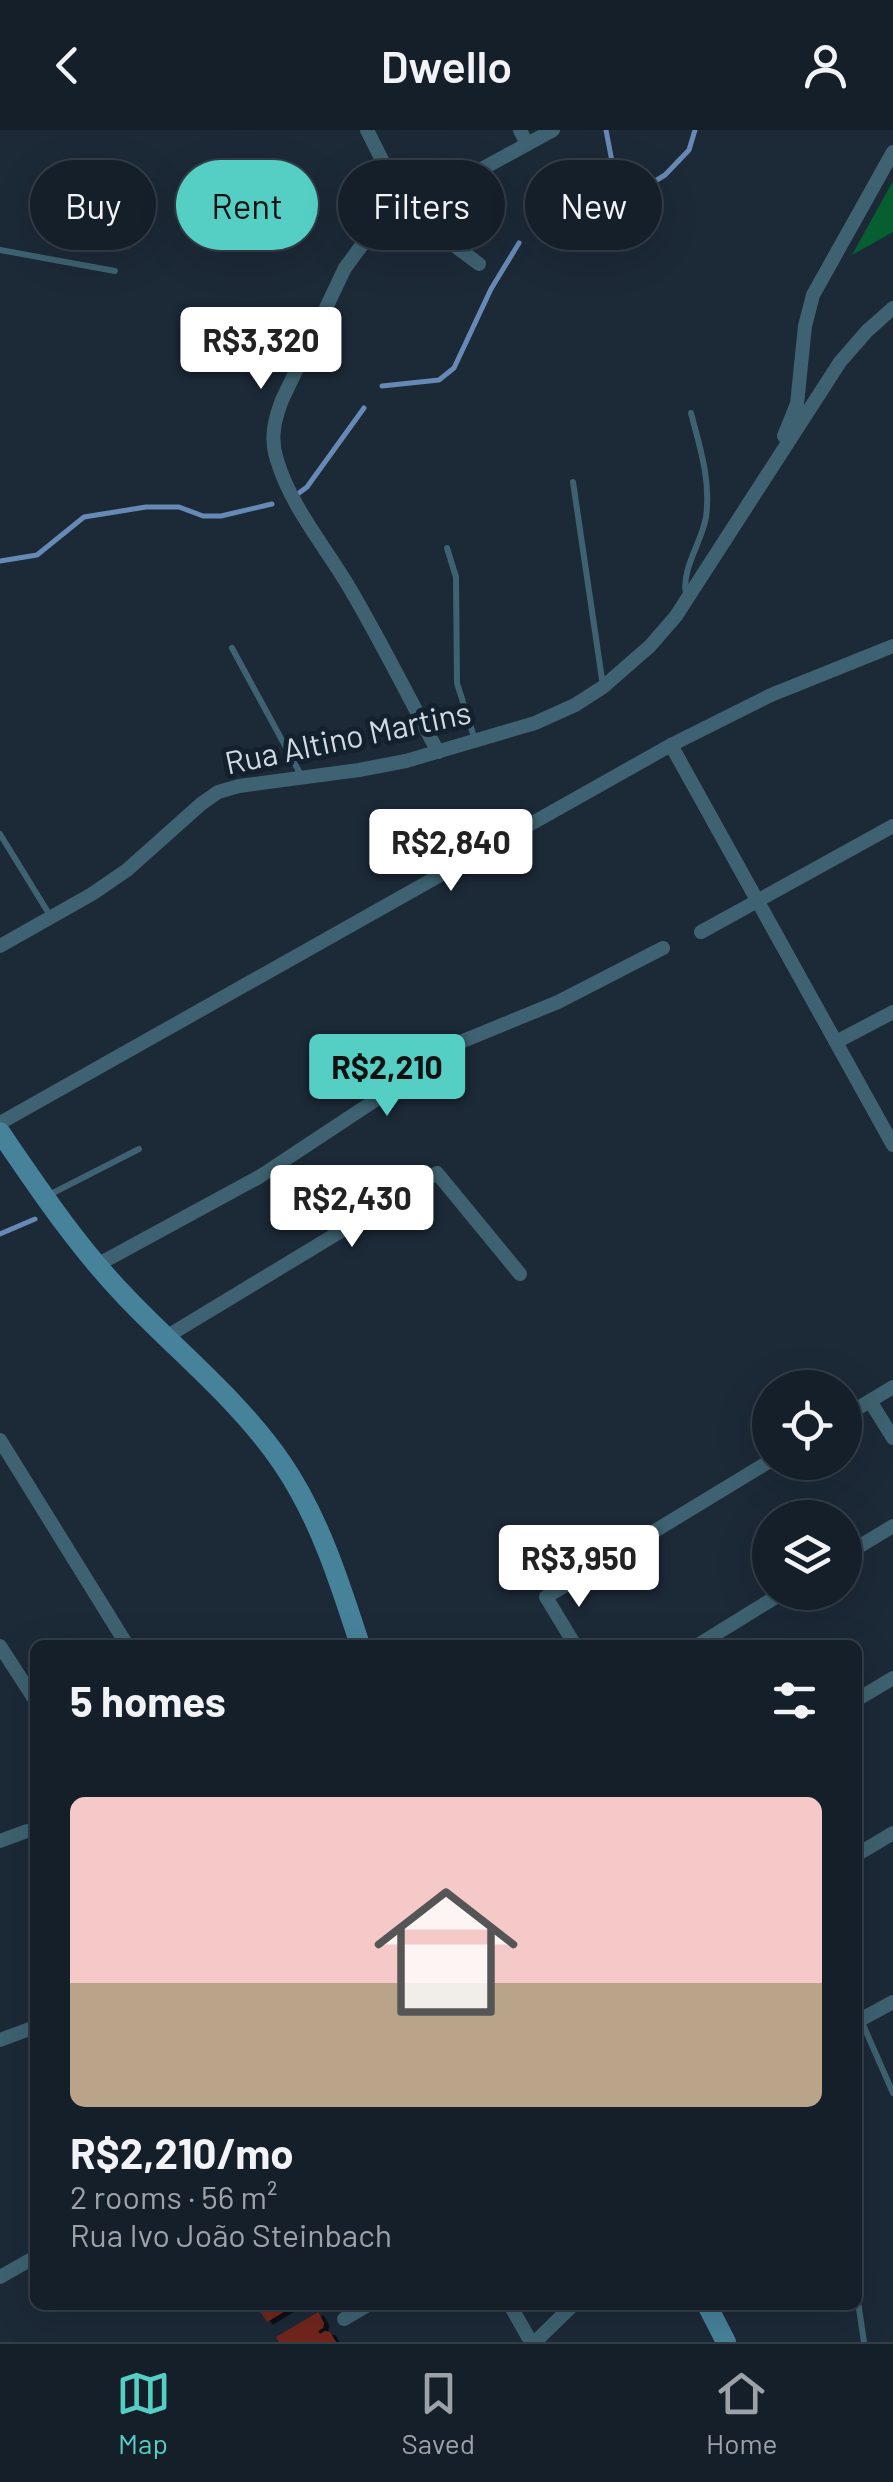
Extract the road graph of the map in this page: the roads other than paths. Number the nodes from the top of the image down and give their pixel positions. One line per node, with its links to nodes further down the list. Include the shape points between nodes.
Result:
1 (367, 130): 5 (street)
2 (553, 130): 3 (street)
3 (524, 137): 6 (street)
4 (893, 152): 14 (street, Rua Altino Martins, via 813,295)
5 (382, 160)
6 (487, 160)
7 (0, 250): 11 (lane)
8 (358, 250): 23 (street, via 282,400 272,436 275,457)
9 (460, 250): 10 (street)
10 (478, 264)
11 (114, 271)
12 (893, 308): 14 (street, via 840,362)
13 (691, 413): 17 (lane, via 708,488 702,536 685,574)
14 (784, 446): 17 (street, Rua Altino Martins)
15 (574, 482): 20 (lane)
16 (448, 548): 21 (lane, via 456,577 458,684)
17 (687, 600): 20 (street, Rua Altino Martins)
18 (893, 646): 22 (street)
19 (232, 648): 24 (lane)
20 (603, 688): 21 (street, Rua Altino Martins, via 552,716)
21 (476, 741): 23 (street, Rua Altino Martins)
22 (672, 745): 27 (street); 34 (street)
23 (438, 752): 24 (street, Rua Altino Martins)
24 (302, 778): 28 (street, Rua Altino Martins, via 218,792 128,870)
25 (893, 826): 27 (street)
26 (0, 834): 28 (lane)
27 (758, 901): 29 (street); 33 (street)
28 (51, 917): 30 (street, Rua Altino Martins)
29 (702, 932)
30 (0, 946)
31 (663, 948): 39 (street, via 539,1011 441,1050 260,1177)
32 (893, 1012): 33 (street)
33 (836, 1042): 36 (street)
34 (0, 1122)
35 (0, 1132): 38 (main road)
36 (893, 1145)
37 (139, 1149): 38 (lane)
38 (45, 1197): 39 (main road)
39 (97, 1266): 41 (main road)
40 (520, 1274): 41 (street, via 438,1173)
41 (166, 1337): 52 (main road, via 284,1466 316,1525)
42 (893, 1387): 43 (street)
43 (870, 1401): 44 (street); 45 (street)
44 (862, 1406)
45 (893, 1438)
46 (0, 1440): 51 (street)
47 (752, 1473): 53 (street, via 546,1597)
48 (893, 1526): 49 (street)
49 (862, 1545)
50 (755, 1610): 54 (street)
51 (124, 1640)
52 (358, 1640)
53 (571, 1640)
54 (706, 1640)
55 (0, 1646): 57 (street)
56 (893, 1678): 58 (street)
57 (30, 1692)
58 (862, 1697)
59 (27, 1831): 61 (street)
60 (893, 1833): 62 (street)
61 (0, 1841)
62 (862, 1852)
63 (893, 2002): 64 (street)
64 (862, 2018)
65 (862, 2026): 68 (lane)
66 (30, 2030): 67 (street)
67 (0, 2040)
68 (893, 2092)
69 (30, 2260): 70 (street)
70 (0, 2277)
71 (359, 2310): 76 (street)
72 (513, 2310): 77 (street)
73 (568, 2310): 77 (street)
74 (710, 2310): 78 (main road)
75 (859, 2310): 79 (lane)
76 (344, 2319)
77 (533, 2342)
78 (726, 2342)
79 (864, 2342)

